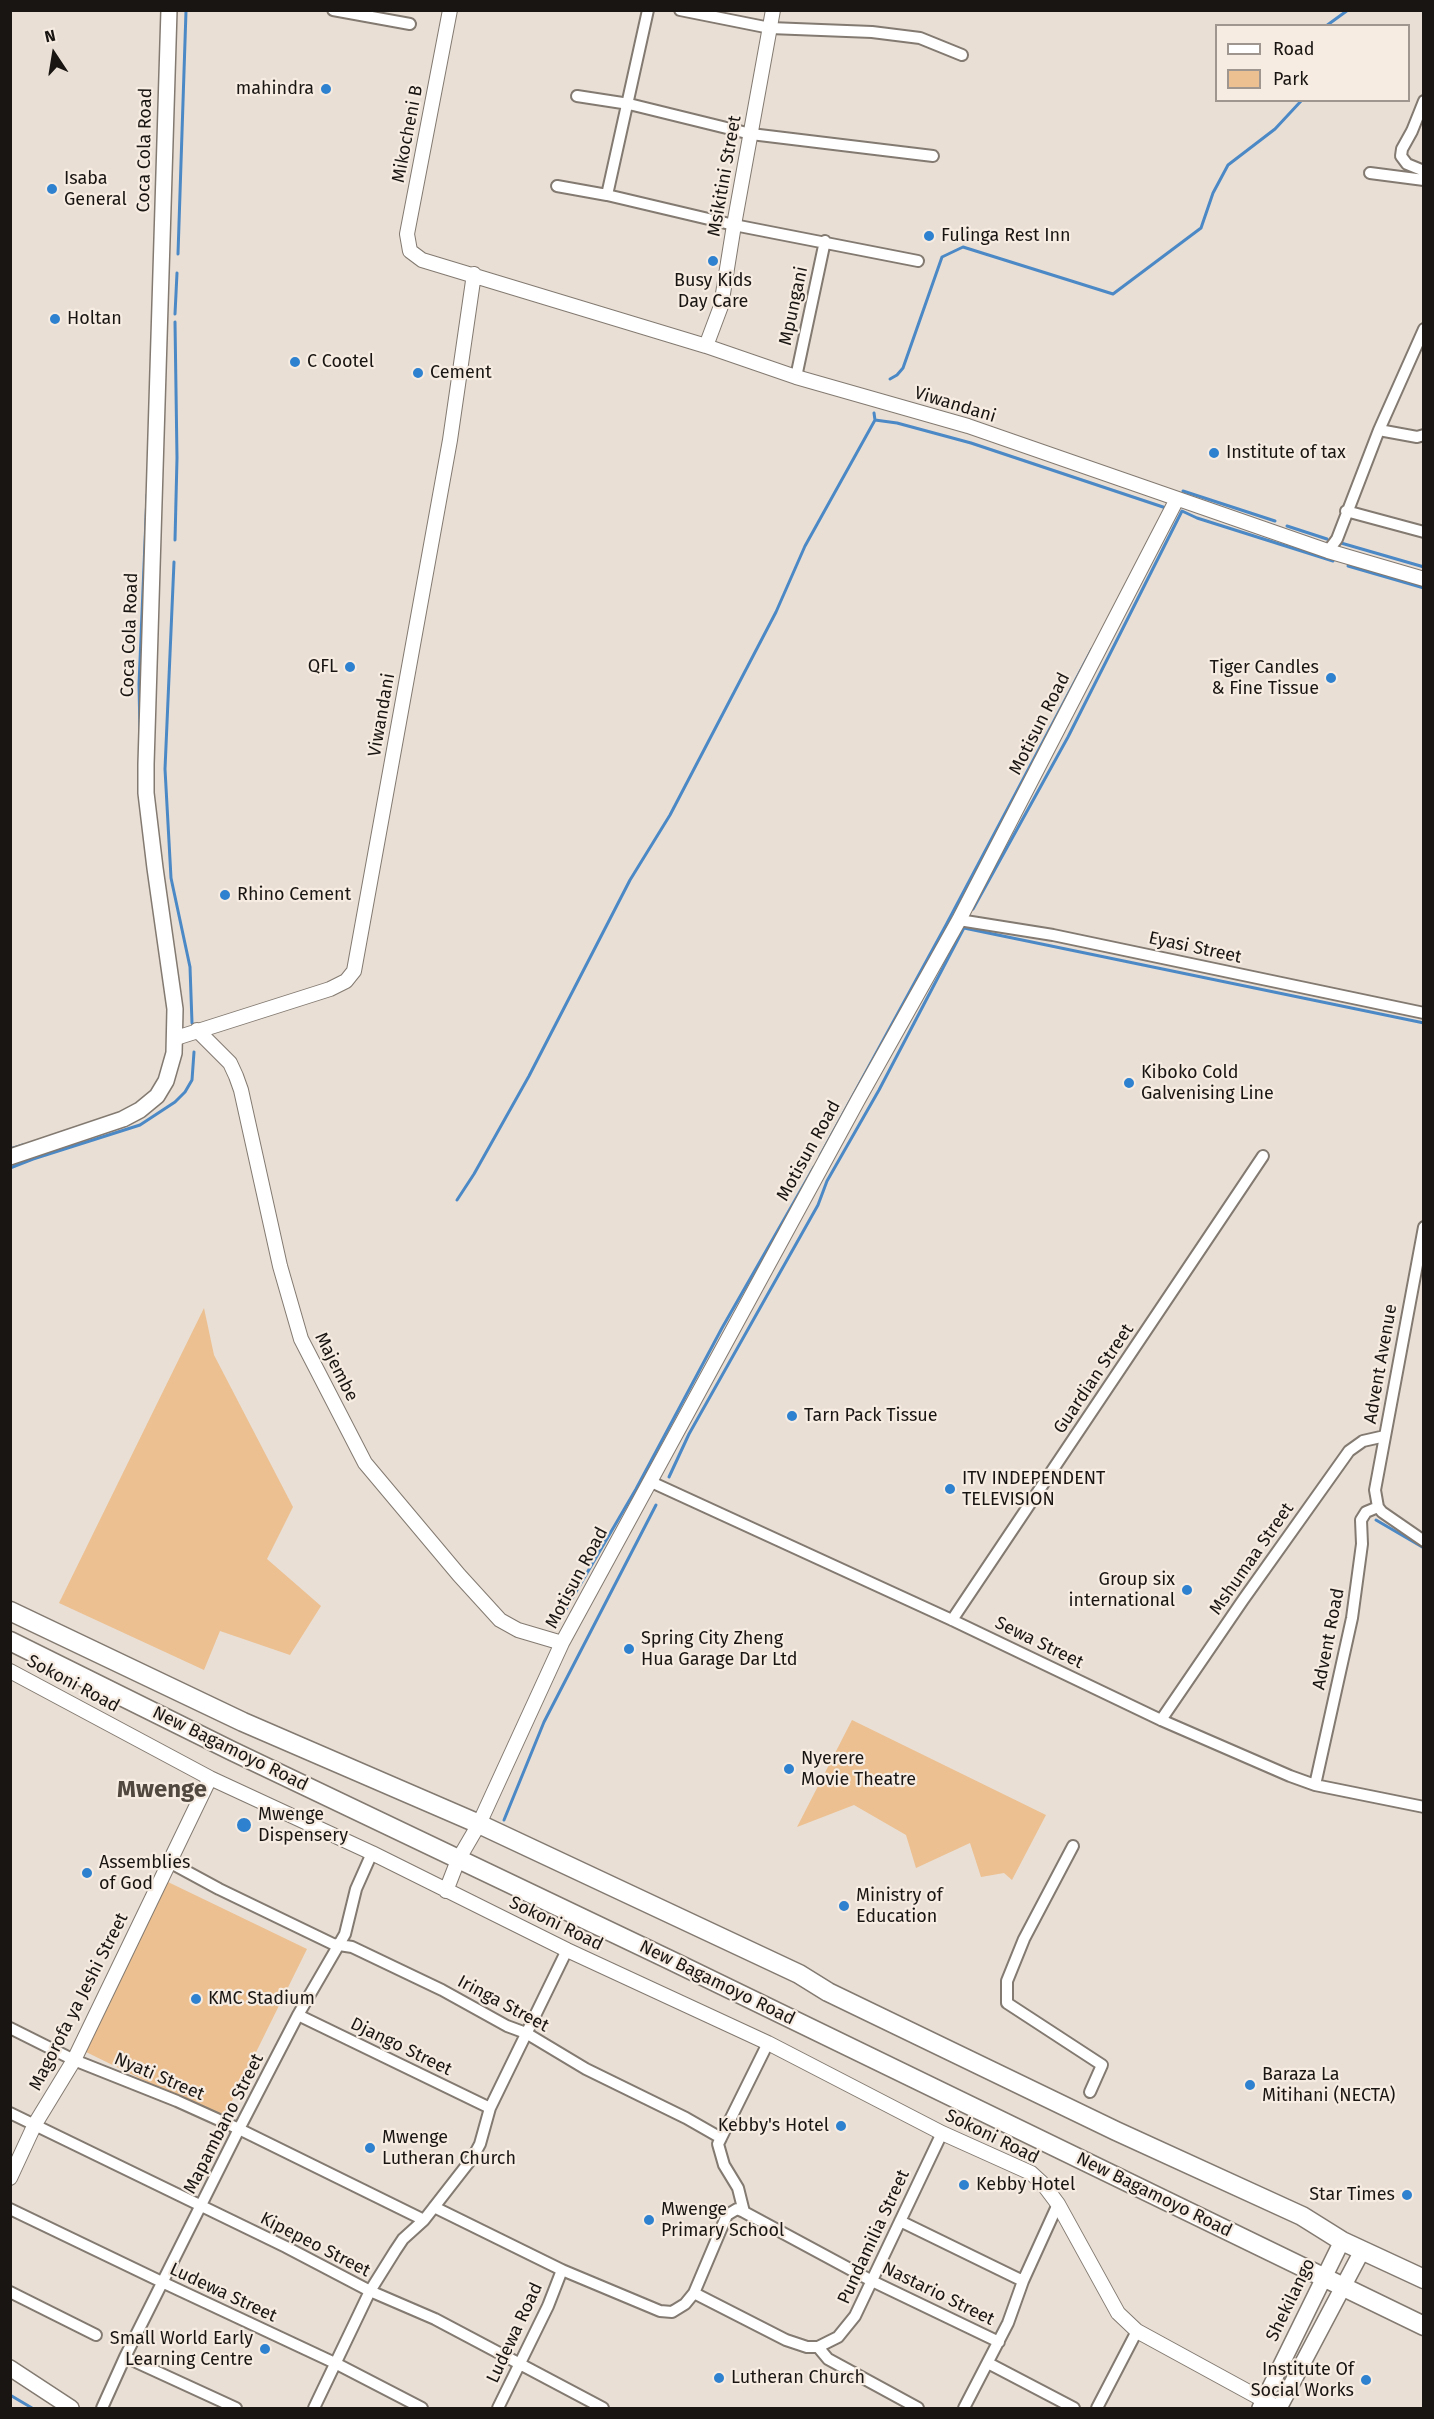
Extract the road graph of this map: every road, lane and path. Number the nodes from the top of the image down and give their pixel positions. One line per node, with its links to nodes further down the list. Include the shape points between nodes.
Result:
1 (169, 10): 38 (main road, Coca Cola Road, via 146,793 170,959)
2 (333, 10): 7 (street)
3 (450, 10): 22 (street, Mikocheni B, via 407,234 411,251)
4 (648, 10): 12 (street)
5 (680, 10): 8 (street)
6 (773, 10): 8 (street, Msikitini Street)
7 (410, 24)
8 (770, 28): 9 (street, via 920,38); 13 (street, Msikitini Street)
9 (962, 55)
10 (577, 96): 12 (street)
11 (1424, 101): 15 (street, via 1401,156 1407,164)
12 (629, 104): 13 (street); 19 (street)
13 (751, 134): 14 (street); 20 (street, Msikitini Street)
14 (933, 156)
15 (1424, 171)
16 (1370, 173): 17 (street)
17 (1424, 180)
18 (557, 186): 19 (street)
19 (607, 195): 20 (street)
20 (734, 225): 21 (street); 26 (street, Msikitini Street, via 721,306)
21 (825, 241): 23 (street); 27 (street, Mpungani)
22 (422, 260): 24 (street, Viwandani)
23 (918, 261)
24 (474, 274): 26 (street, Viwandani); 37 (street, Viwandani, via 450,440 354,971 346,981 330,989)
25 (1424, 329): 28 (street)
26 (706, 346): 27 (street, Viwandani)
27 (796, 377): 30 (street, Viwandani, via 968,426)
28 (1379, 430): 29 (street); 31 (street)
29 (1424, 435)
30 (1177, 499): 33 (street, Viwandani); 35 (street, Motisun Road)
31 (1346, 511): 32 (street); 33 (street, via 1337,539)
32 (1424, 532)
33 (1328, 551): 34 (street, Viwandani)
34 (1424, 579)
35 (959, 920): 36 (street, Eyasi Street, via 1053,935); 43 (street, Motisun Road)
36 (1424, 1013)
37 (197, 1030): 38 (street, Viwandani); 49 (street, Majembe, via 230,1063 236,1076 279,1266 301,1339 365,1463 500,1620 518,1630)
38 (176, 1038): 40 (main road, Coca Cola Road, via 166,1081 157,1096 140,1110)
39 (1263, 1156): 47 (street, Guardian Street)
40 (10, 1157)
41 (1424, 1227): 42 (street, Advent Avenue)
42 (1385, 1436): 44 (street, Advent Avenue, via 1375,1490); 51 (street, Mshumaa Street, via 1363,1441 1349,1451)
43 (650, 1481): 47 (street, Sewa Street); 49 (street, Motisun Road)
44 (1378, 1506): 45 (street, via 1388,1518); 53 (street, Advent Road, via 1361,1520 1362,1544 1352,1618)
45 (1424, 1541)
46 (10, 1611): 55 (highway, New Bagamoyo Road, via 243,1722)
47 (952, 1620): 51 (street, Sewa Street)
48 (10, 1641): 58 (highway, New Bagamoyo Road)
49 (562, 1643): 55 (street, Motisun Road)
50 (10, 1671): 52 (street, Sokoni Road)
51 (1161, 1720): 53 (street, Sewa Street)
52 (210, 1778): 57 (street, Sokoni Road); 59 (street, Magorofa ya Jeshi Street)
53 (1315, 1785): 54 (street, Sewa Street)
54 (1424, 1807)
55 (479, 1824): 58 (street, Motisun Road); 83 (highway, New Bagamoyo Road, via 799,1974 828,1992 1116,2131 1302,2216)
56 (1073, 1846): 68 (street, via 1024,1939 1007,1981 1007,2003 1102,2065)
57 (372, 1853): 60 (street, Sokoni Road); 61 (street, Mapambano Street, via 356,1889 347,1929)
58 (458, 1860): 60 (street, Motisun Road); 86 (highway, New Bagamoyo Road)
59 (171, 1863): 61 (street, Iringa Street); 67 (street, Magorofa ya Jeshi Street)
60 (446, 1891): 62 (street, Sokoni Road)
61 (337, 1946): 63 (street, Mapambano Street); 65 (street, Iringa Street, via 352,1947)
62 (567, 1950): 65 (street); 66 (street, Sokoni Road)
63 (298, 2015): 69 (street, Django Street); 72 (street, Mapambano Street)
64 (10, 2028): 67 (street, Nyati Street)
65 (526, 2033): 69 (street); 74 (street, Iringa Street, via 585,2069)
66 (768, 2043): 73 (street, Sokoni Road); 74 (street)
67 (74, 2060): 71 (street, Magorofa ya Jeshi Street); 72 (street, Nyati Street)
68 (1090, 2092)
69 (490, 2108): 77 (street, via 480,2145)
70 (10, 2113): 71 (street, Kipepeo Street)
71 (35, 2124): 75 (street, Magorofa ya Jeshi Street); 78 (street, Kipepeo Street)
72 (239, 2129): 78 (street, Mapambano Street); 81 (street, Nyati Street)
73 (942, 2133): 76 (street, Sokoni Road, via 1031,2173); 82 (street, Pundamilia Street)
74 (721, 2138): 80 (street, via 718,2144 724,2165 738,2188)
75 (10, 2178)
76 (1058, 2204): 89 (street); 96 (street, Sokoni Road, via 1118,2313)
77 (434, 2207): 81 (street); 85 (street)
78 (201, 2208): 90 (street, Mapambano Street); 92 (street, Kipepeo Street)
79 (10, 2209): 90 (street, Ludewa Street)
80 (744, 2212): 88 (street, Nastario Street); 94 (street, via 737,2209 727,2215)
81 (424, 2220): 92 (street, via 403,2240)
82 (900, 2221): 88 (street, Pundamilia Street); 89 (street)
83 (1342, 2241): 84 (highway, New Bagamoyo Road); 86 (main road, Shekilango)
84 (1362, 2251): 87 (highway, New Bagamoyo Road); 91 (main road)
85 (562, 2270): 94 (street, via 660,2311 679,2309); 101 (street, Ludewa Road)
86 (1325, 2276): 91 (highway, New Bagamoyo Road); 105 (main road, Shekilango)
87 (1424, 2279)
88 (872, 2281): 98 (street, Nastario Street); 99 (street, Pundamilia Street, via 855,2316 838,2337)
89 (1023, 2281): 98 (street)
90 (164, 2283): 100 (street, Mapambano Street); 103 (street, Ludewa Street)
91 (1344, 2286): 95 (highway, New Bagamoyo Road); 117 (main road)
92 (370, 2291): 101 (street, Kipepeo Street); 103 (street)
93 (10, 2292): 97 (street)
94 (694, 2293): 99 (street, via 786,2340)
95 (1424, 2326)
96 (1137, 2331): 105 (street, Sokoni Road); 116 (street)
97 (96, 2335)
98 (999, 2342): 102 (street)
99 (818, 2347): 113 (street, via 828,2359)
100 (125, 2357): 107 (street, Mapambano Street); 108 (street)
101 (520, 2363): 111 (street, Ludewa Road); 112 (street, Kipepeo Street)
102 (988, 2363): 114 (street); 115 (street)
103 (337, 2364): 109 (street); 110 (street, Ludewa Street)
104 (10, 2368): 106 (main road)
105 (1262, 2405): 117 (street, Sokoni Road)
106 (71, 2409)
107 (102, 2409)
108 (236, 2409)
109 (314, 2409)
110 (422, 2409)
111 (498, 2409)
112 (603, 2409)
113 (918, 2409)
114 (964, 2409)
115 (1074, 2409)
116 (1097, 2409)
117 (1279, 2409)

